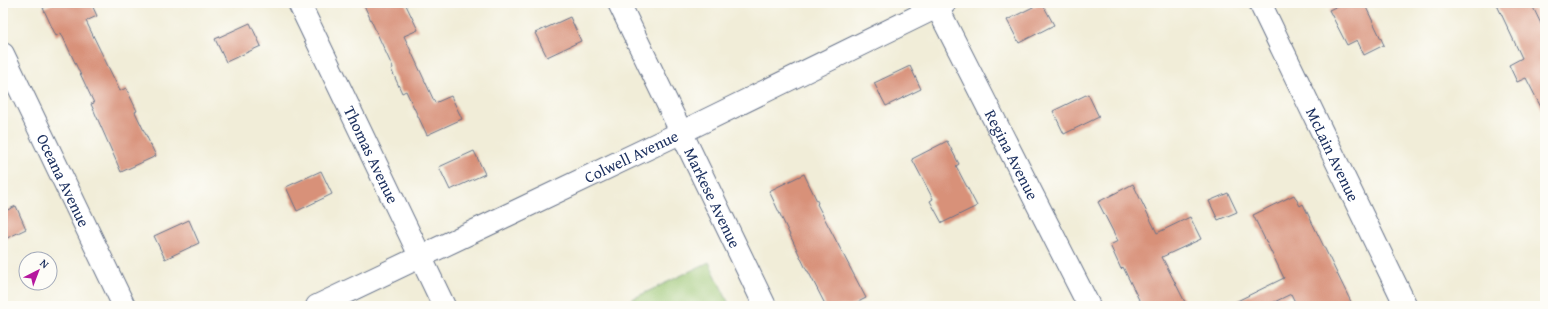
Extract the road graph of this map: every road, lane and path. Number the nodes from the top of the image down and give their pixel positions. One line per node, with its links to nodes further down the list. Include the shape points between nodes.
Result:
1 (299, 3): 7 (street, Thomas Avenue)
2 (619, 3): 6 (street, Markese Avenue)
3 (1260, 3): 13 (street, McLain Avenue)
4 (939, 4): 6 (street, Colwell Avenue); 12 (street, Regina Avenue)
5 (3, 54): 8 (street, Oceana Avenue)
6 (682, 132): 7 (street, Colwell Avenue); 11 (street, Markese Avenue)
7 (421, 256): 9 (street, Colwell Avenue); 10 (street, Thomas Avenue)
8 (124, 306)
9 (317, 306)
10 (444, 306)
11 (765, 306)
12 (1088, 306)
13 (1406, 306)

